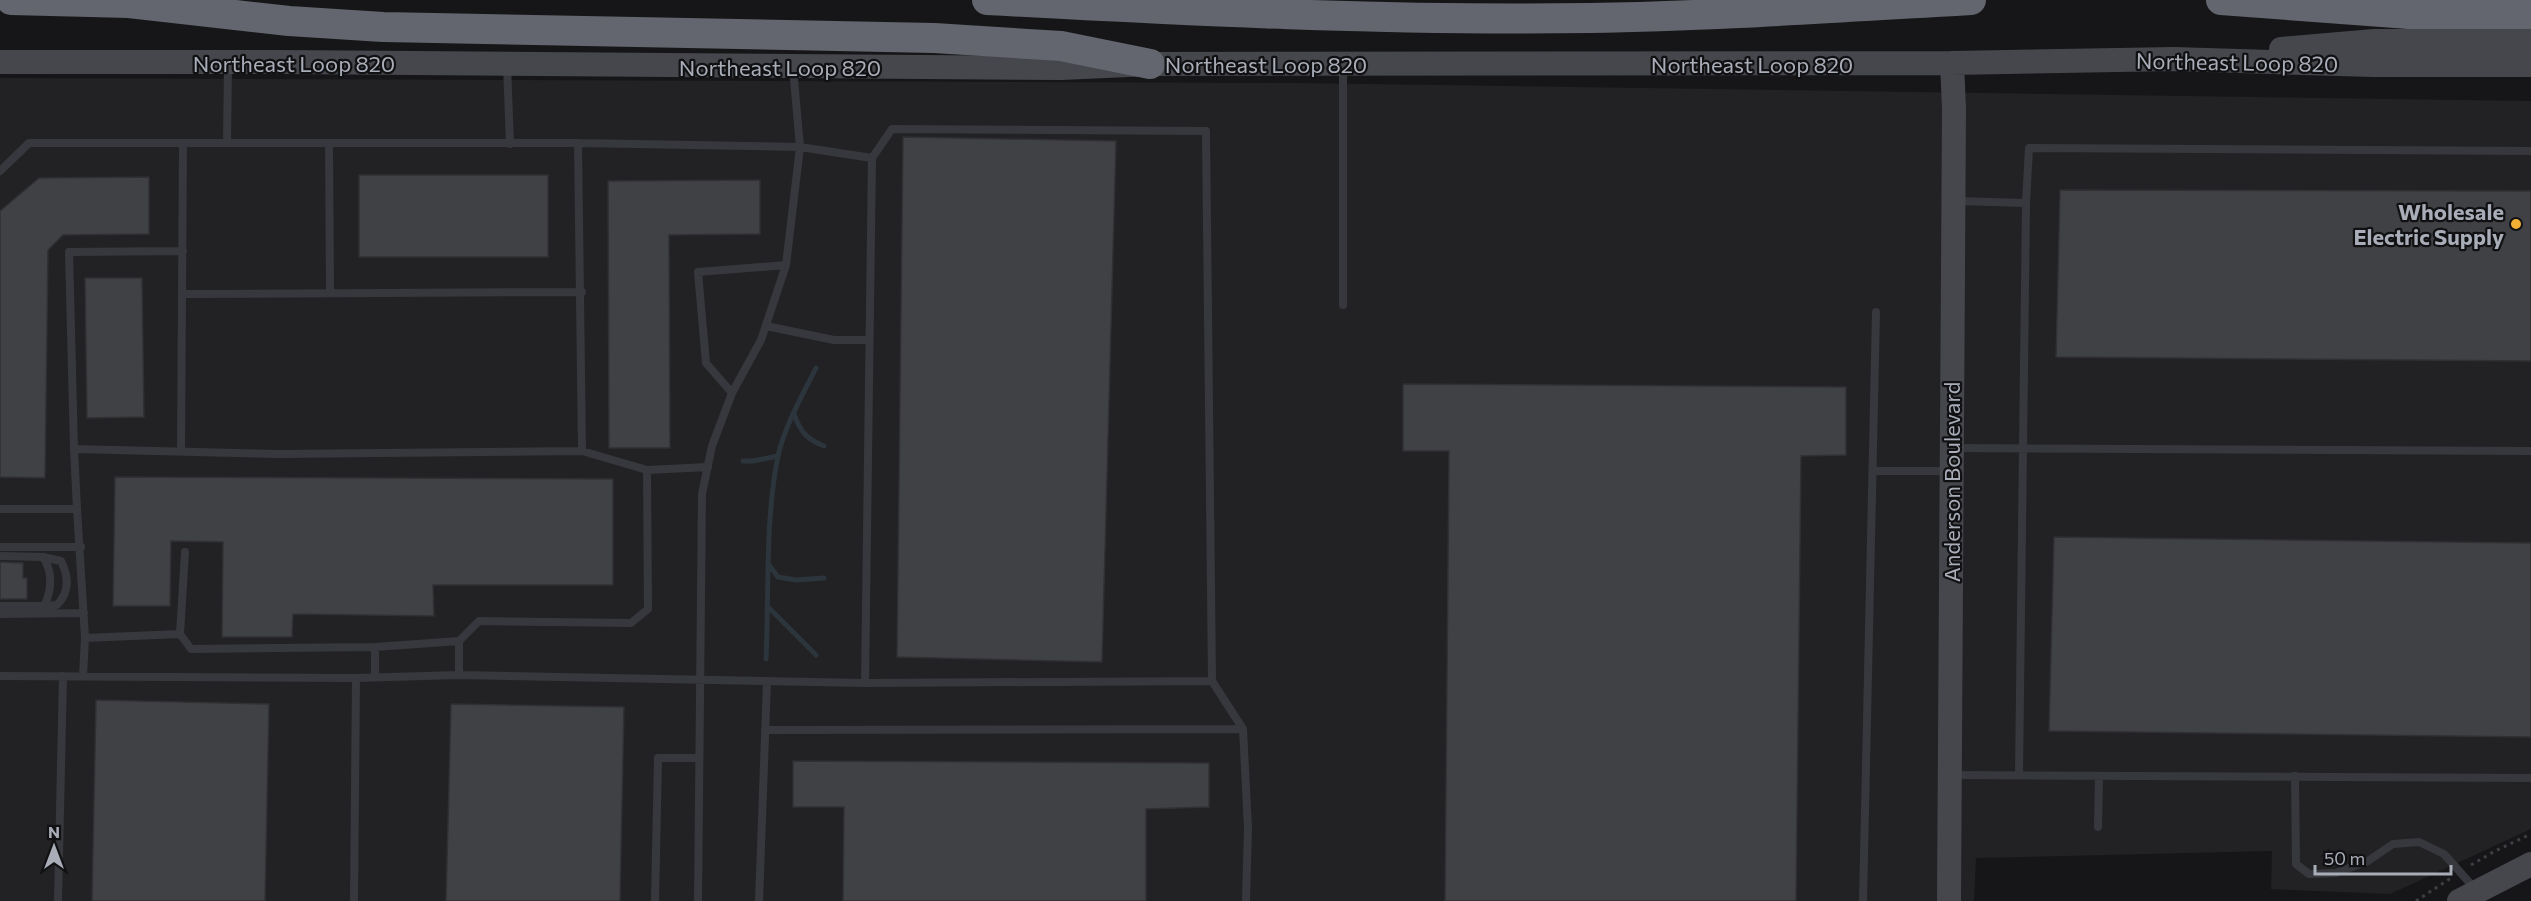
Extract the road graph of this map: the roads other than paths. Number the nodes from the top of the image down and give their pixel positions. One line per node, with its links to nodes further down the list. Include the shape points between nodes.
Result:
1 (11, 0): 12 (highway, via 129,3 383,27 934,38 1061,46)
2 (987, 0): 3 (highway, via 1183,11 1454,18 1693,15)
3 (1971, 0)
4 (2221, 0): 5 (highway, via 2344,10)
5 (2531, 14)
6 (2531, 41): 7 (main road, via 2374,41)
7 (2174, 59): 10 (main road, Northeast Loop 820); 14 (main road, Northeast Loop 820)
8 (0, 62): 9 (main road, Northeast Loop 820)
9 (228, 62): 11 (main road, Northeast Loop 820); 17 (lane)
10 (1952, 63): 13 (main road, Northeast Loop 820); 25 (main road, Anderson Boulevard)
11 (507, 64): 15 (main road, Northeast Loop 820); 20 (lane)
12 (1150, 64): 13 (main road, Northeast Loop 820); 15 (main road, Northeast Loop 820, via 1061,68)
13 (1343, 64): 32 (lane)
14 (2531, 65)
15 (793, 67): 21 (lane)
16 (183, 143): 17 (lane); 24 (lane, via 29,143); 27 (lane)
17 (227, 143): 19 (lane)
18 (579, 143): 20 (lane); 21 (lane); 30 (lane)
19 (329, 144): 20 (lane); 29 (lane)
20 (510, 144)
21 (800, 147): 23 (lane); 28 (lane)
22 (2531, 151): 26 (lane, via 2029,148)
23 (872, 158): 35 (lane); 68 (lane, via 892,129 1206,131)
24 (0, 171)
25 (1953, 201): 26 (lane); 42 (main road, Anderson Boulevard)
26 (2026, 203): 38 (lane)
27 (183, 251): 31 (lane); 37 (lane, via 69,252)
28 (786, 265): 34 (lane); 36 (lane, via 698,272 706,363)
29 (330, 292): 30 (lane); 31 (lane)
30 (582, 292): 40 (lane)
31 (182, 294): 39 (lane)
32 (1343, 305)
33 (1876, 312): 45 (lane)
34 (766, 326): 35 (lane, via 834,340); 36 (lane)
35 (869, 340): 70 (lane)
36 (732, 393): 43 (lane)
37 (74, 449): 39 (lane); 47 (lane)
38 (2023, 449): 41 (lane); 42 (lane); 75 (lane)
39 (181, 451): 40 (lane)
40 (582, 451): 44 (lane)
41 (2531, 451)
42 (1951, 459): 45 (lane); 74 (main road, Anderson Boulevard)
43 (708, 467): 44 (lane); 67 (lane, via 702,494)
44 (647, 470): 59 (lane, via 648,609 631,623 479,621)
45 (1874, 471): 88 (lane)
46 (0, 509): 47 (lane)
47 (77, 510): 49 (lane)
48 (0, 547): 49 (lane)
49 (81, 547): 55 (lane)
50 (185, 552): 57 (lane)
51 (0, 556): 52 (lane)
52 (43, 557): 54 (lane, via 49,566 50,582); 54 (lane, via 61,561 68,574 63,599 57,605)
53 (0, 606): 54 (lane)
54 (44, 606)
55 (84, 613): 56 (lane); 58 (lane)
56 (0, 614)
57 (180, 634): 58 (lane); 60 (lane, via 191,649)
58 (85, 638): 64 (lane)
59 (459, 641): 60 (lane); 61 (lane)
60 (375, 647): 65 (lane)
61 (459, 675): 65 (lane); 67 (lane)
62 (0, 676): 63 (lane)
63 (63, 676): 64 (lane); 82 (lane)
64 (83, 676): 66 (lane)
65 (375, 677): 66 (lane)
66 (356, 678): 83 (lane)
67 (700, 681): 69 (lane); 73 (lane)
68 (1212, 681): 70 (lane); 71 (lane)
69 (767, 682): 70 (lane); 72 (lane)
70 (865, 683)
71 (1243, 729): 72 (lane); 87 (lane, via 1248,828)
72 (765, 730): 86 (lane)
73 (699, 758): 84 (lane, via 658,758); 85 (lane)
74 (1949, 775): 75 (lane); 89 (main road, Anderson Boulevard)
75 (2019, 775): 76 (lane)
76 (2099, 776): 77 (lane); 79 (lane)
77 (2295, 776): 78 (lane); 81 (lane, via 2296,864 2309,874 2336,873 2368,861 2393,844 2419,842 2444,854)
78 (2531, 778)
79 (2098, 827)
80 (2531, 864): 81 (main road)
81 (2468, 896)
82 (58, 901)
83 (354, 901)
84 (655, 901)
85 (698, 901)
86 (759, 901)
87 (1246, 901)
88 (1863, 901)
89 (1948, 901)

